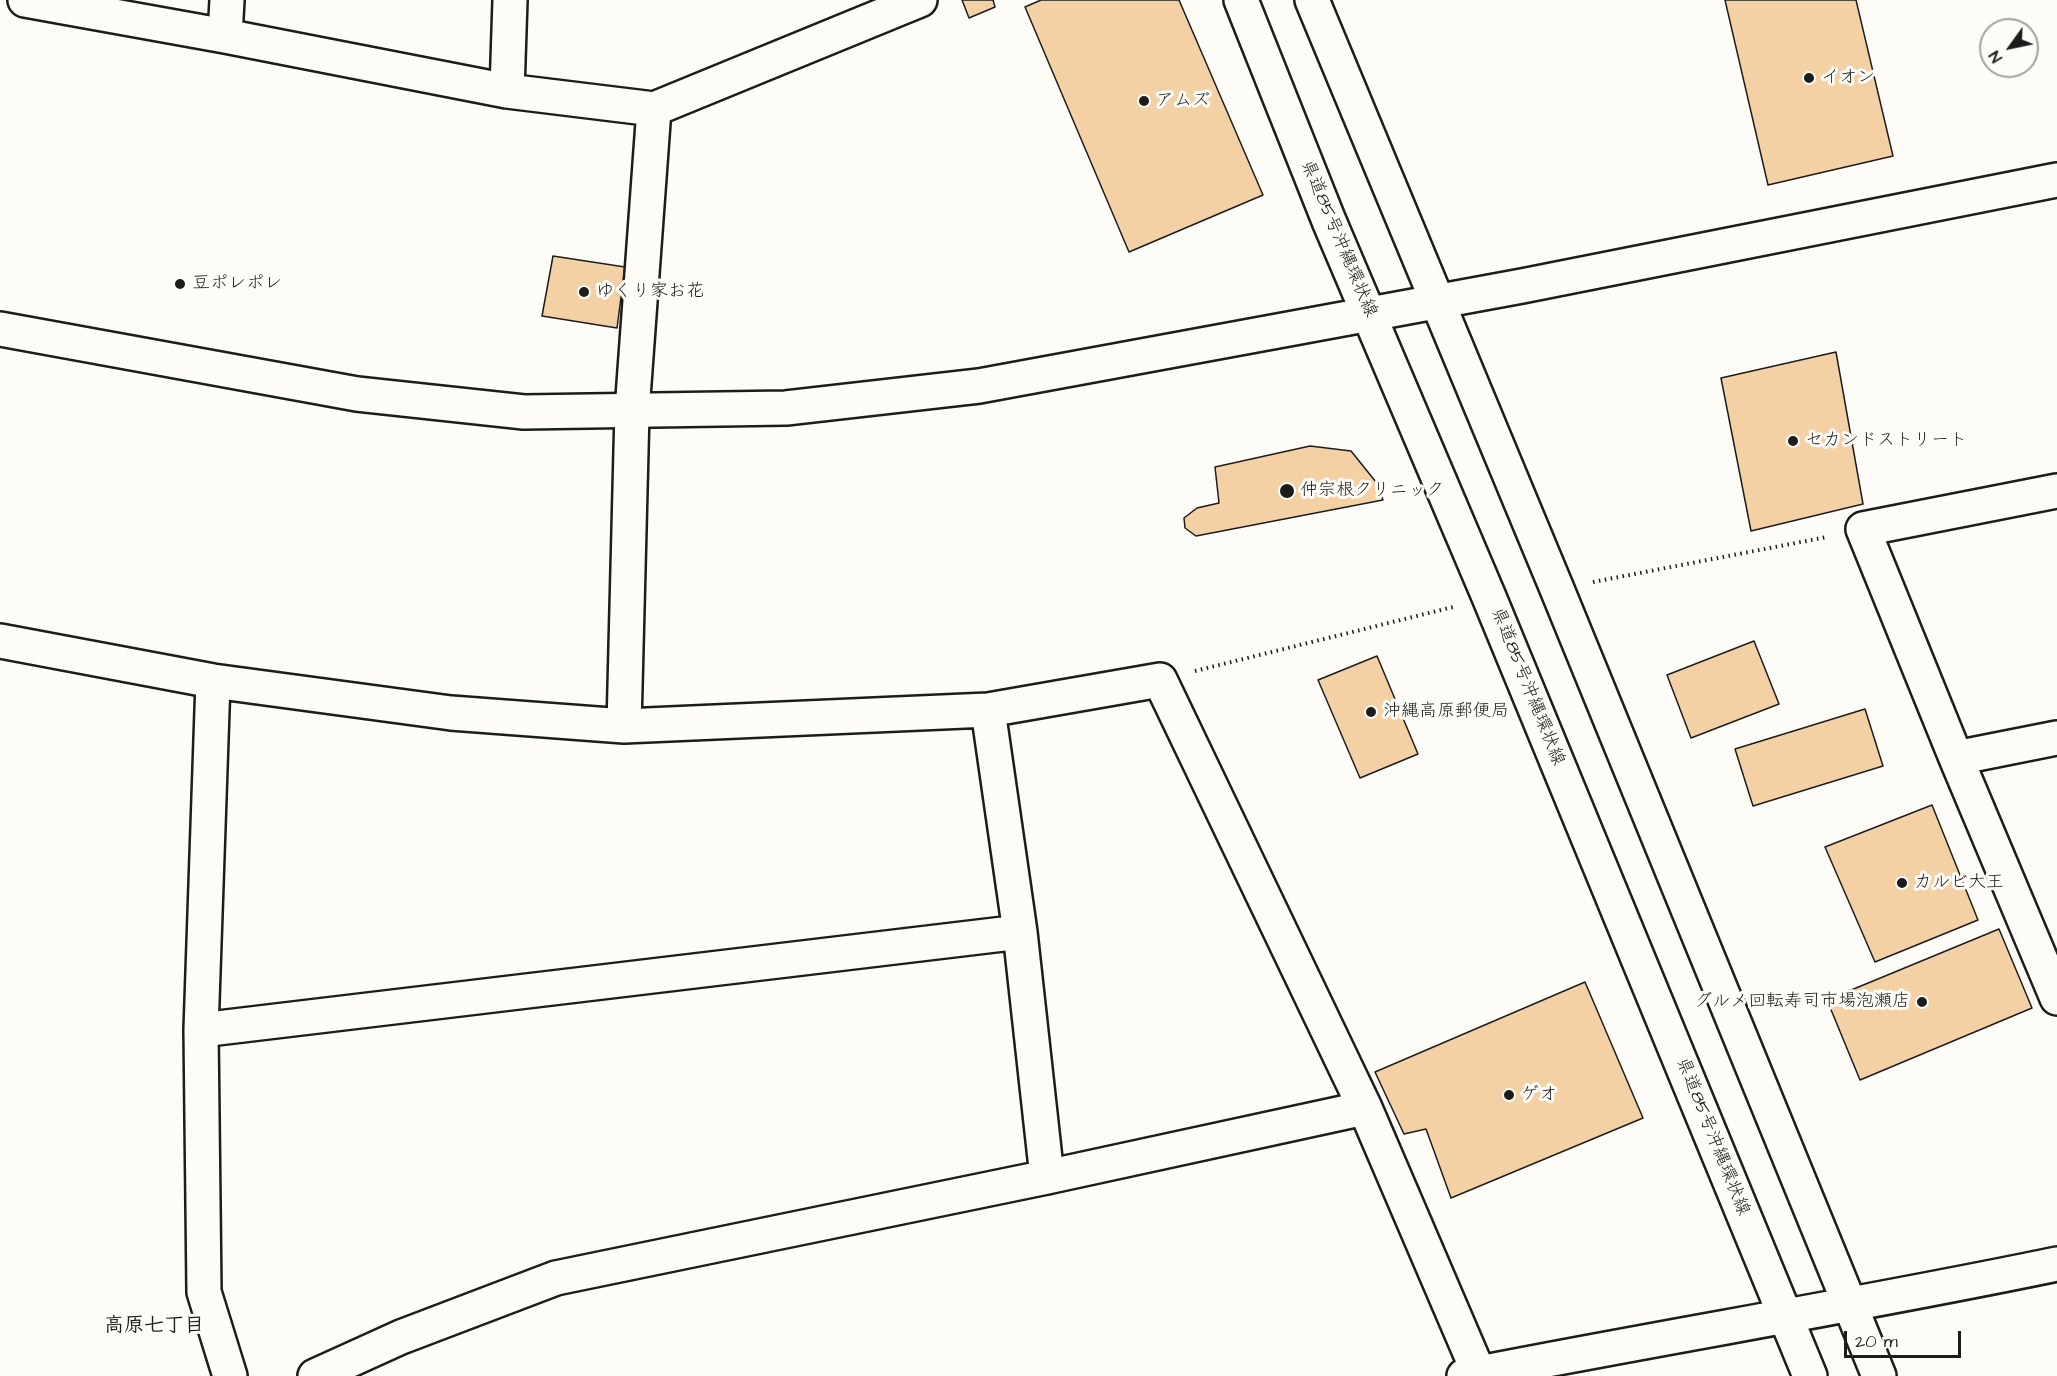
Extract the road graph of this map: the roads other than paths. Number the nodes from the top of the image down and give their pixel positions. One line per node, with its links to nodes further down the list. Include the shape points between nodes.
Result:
1 (25, 0): 7 (street)
2 (227, 0): 7 (street)
3 (510, 0): 8 (street)
4 (1240, 0): 12 (street, 県道85号沖縄環状線)
5 (1312, 0): 11 (street)
6 (915, 1): 9 (street)
7 (225, 36): 8 (street)
8 (507, 91): 9 (street)
9 (654, 109): 14 (street)
10 (2057, 180): 11 (street)
11 (1436, 302): 12 (street); 28 (street)
12 (1369, 313): 14 (street, via 979,386 786,408); 29 (street, 県道85号沖縄環状線)
13 (0, 329): 14 (street, via 357,394 524,412)
14 (632, 411): 19 (street)
15 (2057, 491): 21 (street, via 1863,530)
16 (0, 641): 17 (street)
17 (213, 681): 19 (street, via 451,713); 24 (street)
18 (988, 710): 19 (street); 22 (street); 25 (street, via 1160,680)
19 (624, 726)
20 (2057, 738): 21 (street)
21 (1956, 758): 23 (street)
22 (1020, 932): 24 (street); 26 (street)
23 (2056, 993)
24 (201, 1030): 31 (street, via 204,1293)
25 (1365, 1108): 26 (street); 30 (street)
26 (1047, 1177): 32 (street, via 556,1278 401,1337)
27 (2057, 1264): 28 (street)
28 (1850, 1306): 29 (street); 34 (street)
29 (1785, 1316): 30 (street); 33 (street, 県道85号沖縄環状線)
30 (1474, 1375)
31 (230, 1376)
32 (315, 1376)
33 (1810, 1376)
34 (1879, 1376)

